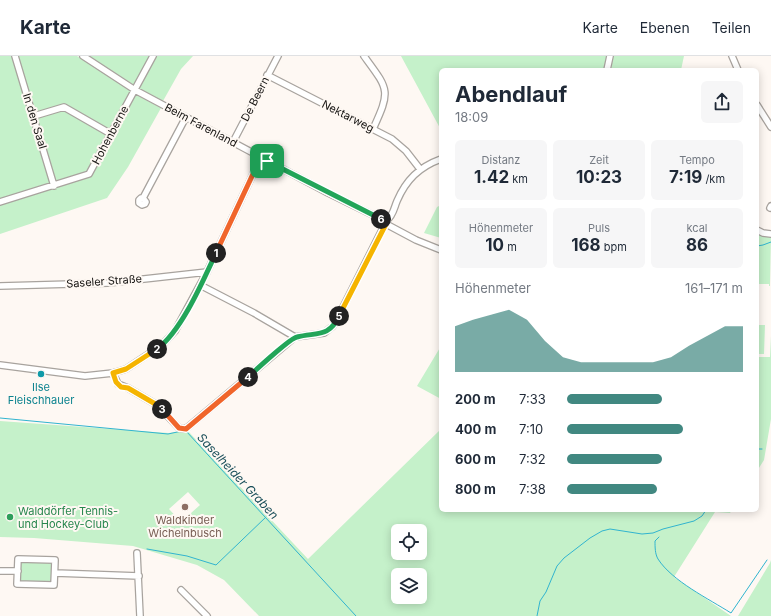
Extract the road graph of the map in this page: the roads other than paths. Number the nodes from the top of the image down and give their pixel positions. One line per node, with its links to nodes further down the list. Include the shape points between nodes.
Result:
1 (15, 56): 13 (street, In den Saal)
2 (83, 56): 11 (street, Beim Farenland)
3 (153, 56): 11 (street, Hohenberne)
4 (278, 56): 10 (street, De Beern)
5 (364, 56): 16 (street, via 385,88 384,106)
6 (610, 56): 8 (street)
7 (732, 56): 9 (street)
8 (607, 68)
9 (737, 68)
10 (267, 75): 16 (street, Nektarweg); 18 (street, De Beern)
11 (135, 90): 14 (street, Beim Farenland); 17 (street, Hohenberne)
12 (759, 108): 15 (street)
13 (34, 116): 17 (street, via 64,108); 22 (street, In den Saal)
14 (186, 117): 18 (street, Beim Farenland); 23 (street)
15 (771, 127)
16 (373, 129): 21 (street, Nektarweg, via 392,139 406,151)
17 (111, 134): 22 (street, Hohenberne, via 89,174)
18 (232, 142): 19 (street, Beim Farenland)
19 (261, 157): 25 (street, Beim Farenland); 29 (street)
20 (439, 160): 21 (street)
21 (420, 169): 25 (street, via 406,184)
22 (54, 186): 24 (street, Hohenberne)
23 (144, 198)
24 (0, 202)
25 (387, 222): 28 (street, Beim Farenland, via 416,240); 32 (street, via 333,326 324,333)
26 (759, 231): 27 (street)
27 (771, 234)
28 (439, 249)
29 (207, 272): 30 (street); 31 (street, Saseler Straße, via 108,282)
30 (200, 285): 32 (street); 34 (street, via 178,326 162,345 126,369)
31 (0, 286)
32 (295, 337): 34 (street, via 184,429 179,428 157,405 118,384)
33 (0, 365): 34 (street, via 85,376)
34 (113, 373)
35 (137, 552): 39 (street)
36 (0, 571): 37 (street)
37 (18, 571): 38 (street, via 18,559 55,560); 38 (street, via 17,584 54,585)
38 (55, 573): 39 (street)
39 (139, 576): 41 (street)
40 (181, 590): 42 (street)
41 (140, 616)
42 (208, 616)

